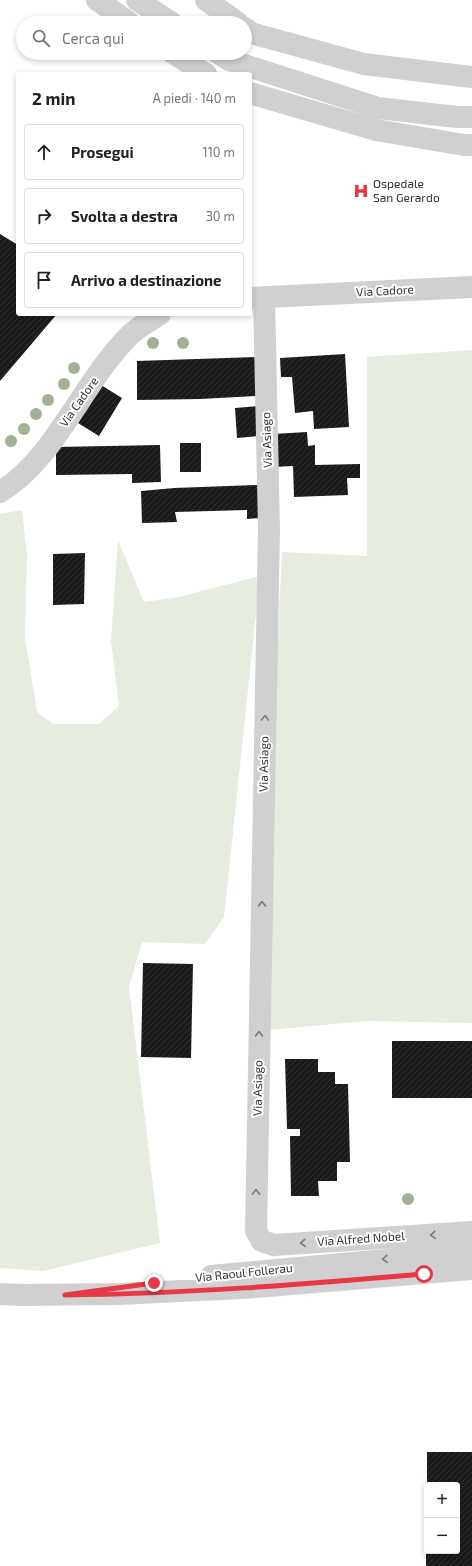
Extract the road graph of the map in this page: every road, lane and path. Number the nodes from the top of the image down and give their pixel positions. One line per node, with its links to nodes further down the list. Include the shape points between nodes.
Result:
1 (97, 0): 4 (street)
2 (137, 0): 5 (street)
3 (206, 0): 6 (street)
4 (120, 16)
5 (161, 16)
6 (228, 16)
7 (252, 33): 11 (street, via 364,64)
8 (184, 60): 10 (street)
9 (229, 60): 13 (street, via 378,108)
10 (203, 72)
11 (472, 77)
12 (252, 94): 14 (street, via 376,130 464,146)
13 (472, 117)
14 (472, 145)
15 (472, 288): 16 (street, Via Cadore)
16 (257, 298): 19 (street, Via Asiago, one-way to 16, via 269,529)
17 (157, 316): 18 (street, Via Cadore, via 128,336 104,365 37,459 20,478)
18 (0, 492)
19 (256, 1231): 20 (street, Via Alfred Nobel, one-way to 19, via 274,1245 262,1241)
20 (472, 1232)
21 (472, 1252): 22 (street)
22 (424, 1265): 23 (street); 24 (street, Via Raoul Follerau, via 243,1288 65,1295)
23 (472, 1269)
24 (0, 1294)

